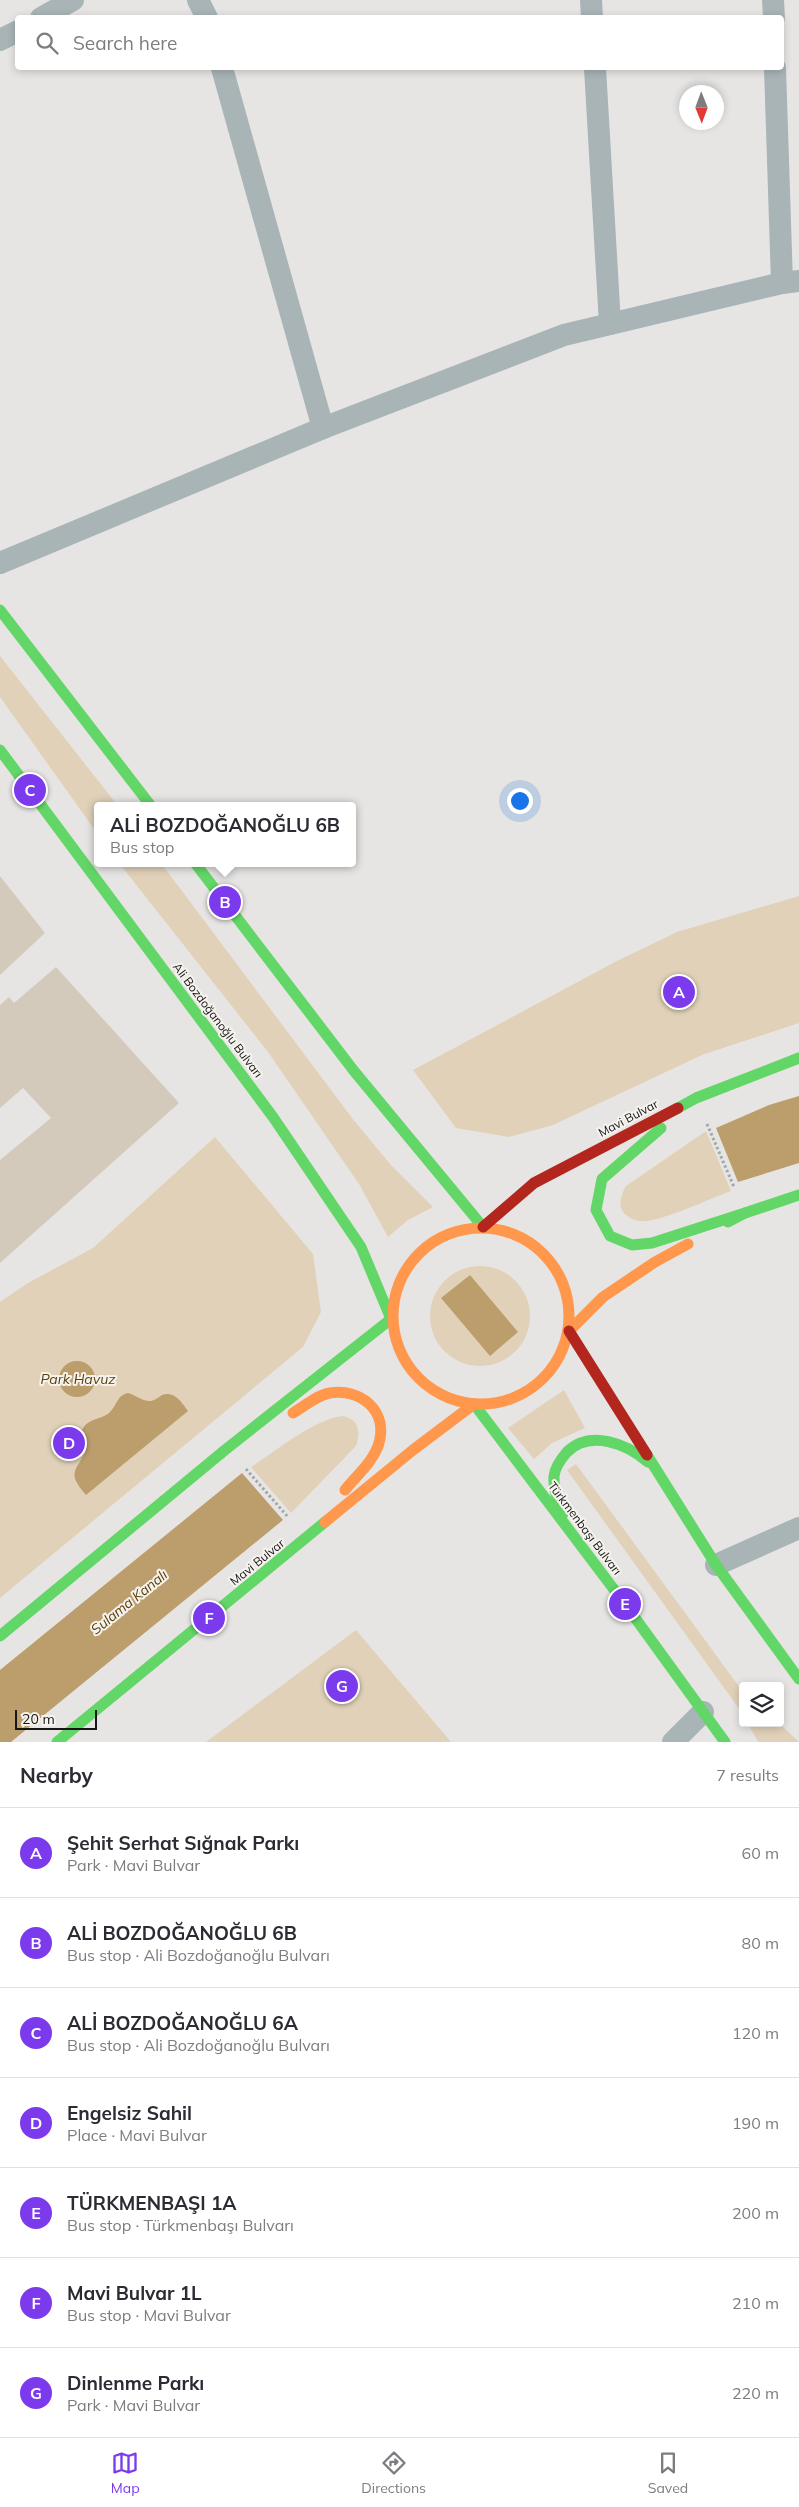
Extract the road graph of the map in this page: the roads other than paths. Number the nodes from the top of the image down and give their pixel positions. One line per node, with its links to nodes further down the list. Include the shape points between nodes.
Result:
1 (73, 0): 5 (street)
2 (198, 0): 6 (street)
3 (591, 0): 7 (street)
4 (773, 0): 8 (street)
5 (46, 15)
6 (206, 15)
7 (592, 15)
8 (774, 15)
9 (15, 32): 10 (street)
10 (0, 40)
11 (223, 70): 16 (street)
12 (595, 70): 15 (street)
13 (775, 70): 14 (street)
14 (791, 282): 15 (street)
15 (610, 324): 16 (street, via 564,335)
16 (323, 428): 17 (street)
17 (0, 563)
18 (0, 610): 20 (main road)
19 (0, 750): 27 (main road, Ali Bozdoğanoğlu Bulvarı, via 273,1117 362,1247)
20 (148, 802)
21 (198, 867): 26 (main road, via 354,1071)
22 (799, 1058): 23 (main road, Mavi Bulvar)
23 (696, 1098): 25 (main road, via 602,1179 596,1210 610,1236 632,1245 652,1243); 26 (main road, Mavi Bulvar, via 534,1183)
24 (799, 1195): 25 (main road)
25 (744, 1214): 28 (main road, via 655,1262 603,1296)
26 (483, 1227): 27 (main road, via 453,1231 426,1245 407,1265 394,1291); 28 (main road, via 513,1233 540,1249 559,1272 569,1301)
27 (391, 1319): 29 (main road, via 397,1346 411,1371 432,1390 457,1402); 30 (main road)
28 (569, 1331): 29 (main road, via 558,1360 539,1383 513,1399); 31 (main road)
29 (474, 1404): 33 (main road, Türkmenbaşı Bulvarı); 34 (main road, Mavi Bulvar)
30 (226, 1450): 34 (main road, via 330,1393 362,1395 374,1406 379,1423 379,1442); 36 (main road)
31 (664, 1483): 33 (main road, via 646,1460 629,1448 612,1442 580,1443 566,1451 555,1474 555,1487 562,1512); 35 (main road)
32 (799, 1528): 35 (street)
33 (576, 1539): 38 (main road, Türkmenbaşı Bulvarı)
34 (302, 1542): 39 (main road, Mavi Bulvar)
35 (716, 1565): 37 (main road)
36 (0, 1636)
37 (799, 1679)
38 (703, 1712): 40 (street); 41 (main road, Türkmenbaşı Bulvarı)
39 (57, 1742)
40 (673, 1742)
41 (725, 1742)

